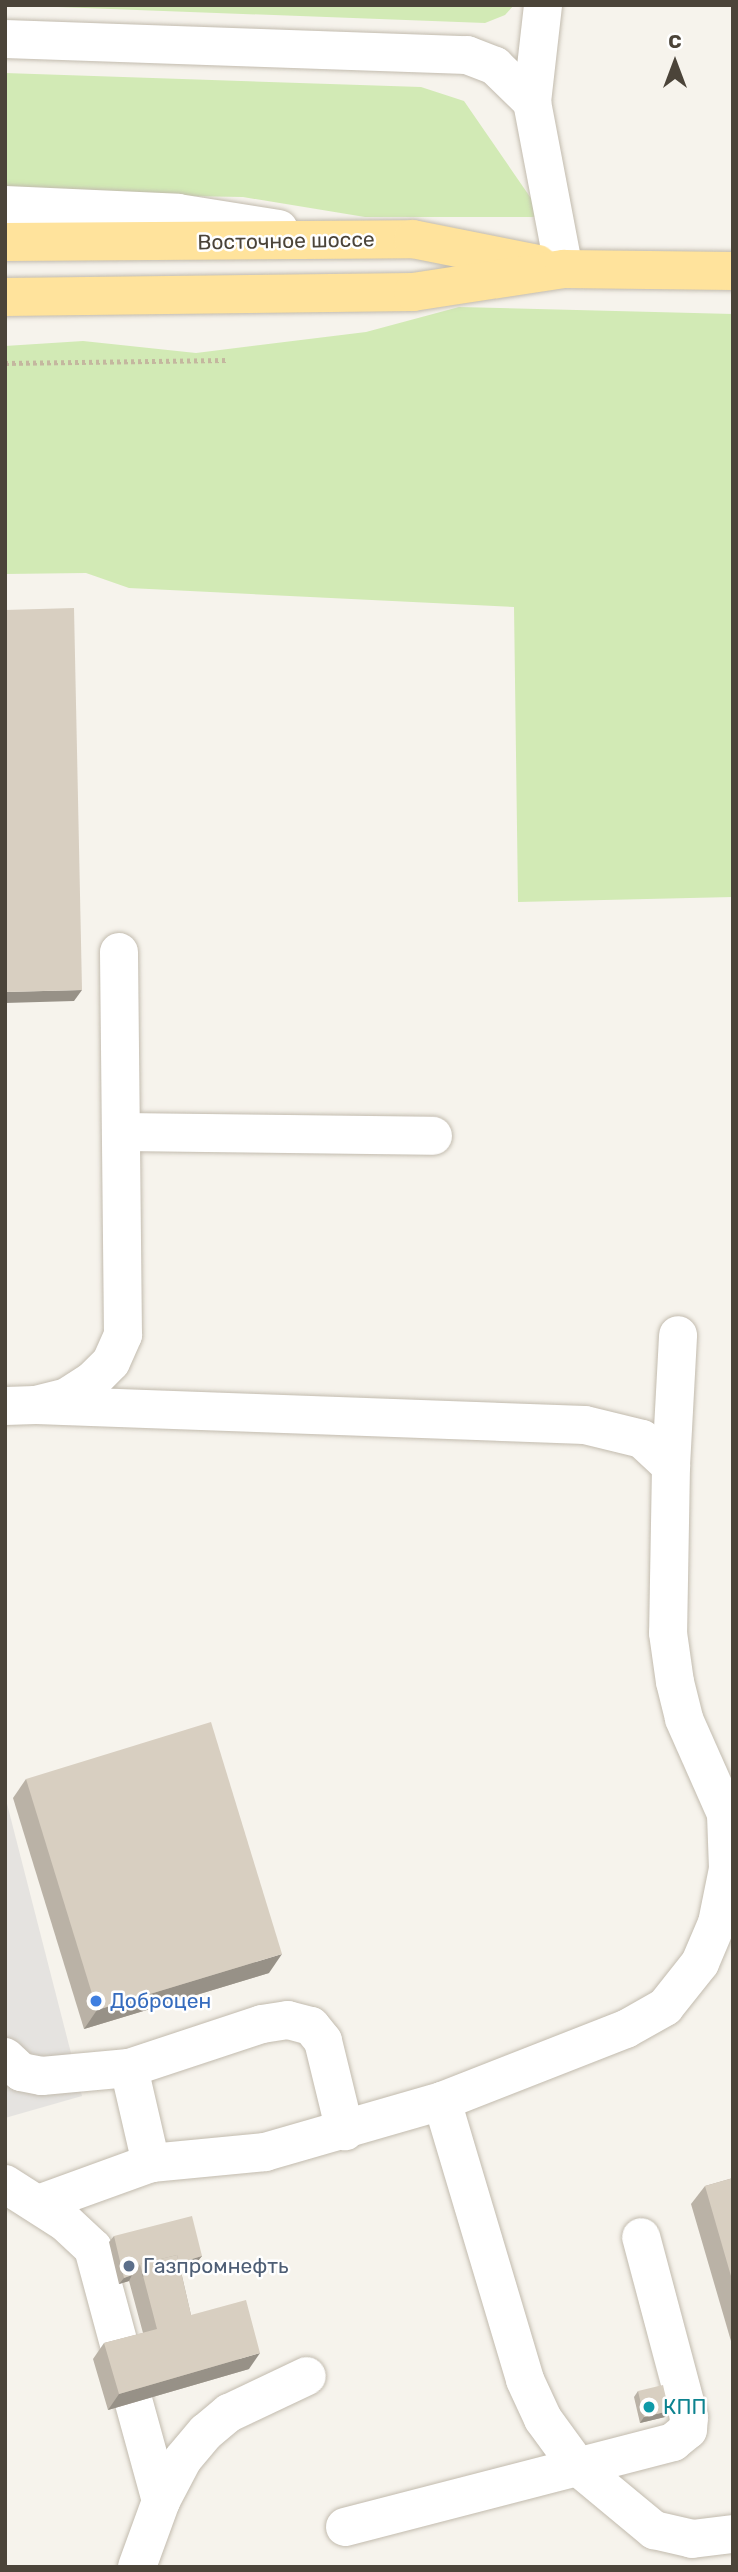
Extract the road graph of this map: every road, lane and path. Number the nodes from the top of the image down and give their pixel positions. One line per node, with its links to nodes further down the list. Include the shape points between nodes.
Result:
1 (543, 5): 3 (lane)
2 (5, 38): 3 (lane, via 467,55 495,66)
3 (532, 102): 7 (lane)
4 (5, 205): 5 (lane, via 178,213)
5 (351, 241): 6 (main road, Восточное шоссе); 7 (main road, Восточное шоссе, via 413,239)
6 (5, 242)
7 (564, 269): 8 (main road, Восточное шоссе); 9 (main road, Восточное шоссе, via 413,292)
8 (733, 271)
9 (104, 296): 10 (main road); 11 (main road)
10 (5, 297)
11 (5, 318)
12 (227, 360): 13 (path)
13 (5, 363)
14 (119, 951): 15 (lane)
15 (122, 1132): 16 (lane); 18 (lane, via 123,1335 111,1362 93,1380 67,1397)
16 (433, 1136)
17 (678, 1335): 19 (lane)
18 (21, 1406): 19 (lane, via 585,1425 642,1439 657,1448)
19 (671, 1466): 20 (lane, via 668,1633 675,1682 684,1719)
20 (730, 1813): 23 (lane, via 728,1869 717,1923 699,1963 665,2007 601,2039)
21 (5, 2057): 22 (lane, via 21,2072 42,2076)
22 (129, 2068): 24 (lane, via 261,2024 288,2020 311,2026 323,2041); 25 (lane)
23 (442, 2101): 24 (lane); 32 (lane, via 525,2380 543,2418)
24 (345, 2131): 25 (lane, via 265,2152)
25 (151, 2163): 27 (lane)
26 (5, 2184): 27 (lane)
27 (38, 2204): 29 (lane, via 93,2248)
28 (641, 2237): 32 (lane, via 689,2417 688,2430 673,2442)
29 (121, 2352)
30 (307, 2376): 33 (lane, via 229,2413 205,2432 183,2459)
31 (134, 2403): 33 (lane)
32 (579, 2467): 34 (lane); 36 (lane, via 654,2530)
33 (162, 2501): 37 (lane)
34 (345, 2527)
35 (733, 2534): 36 (lane)
36 (696, 2553)
37 (137, 2567)

